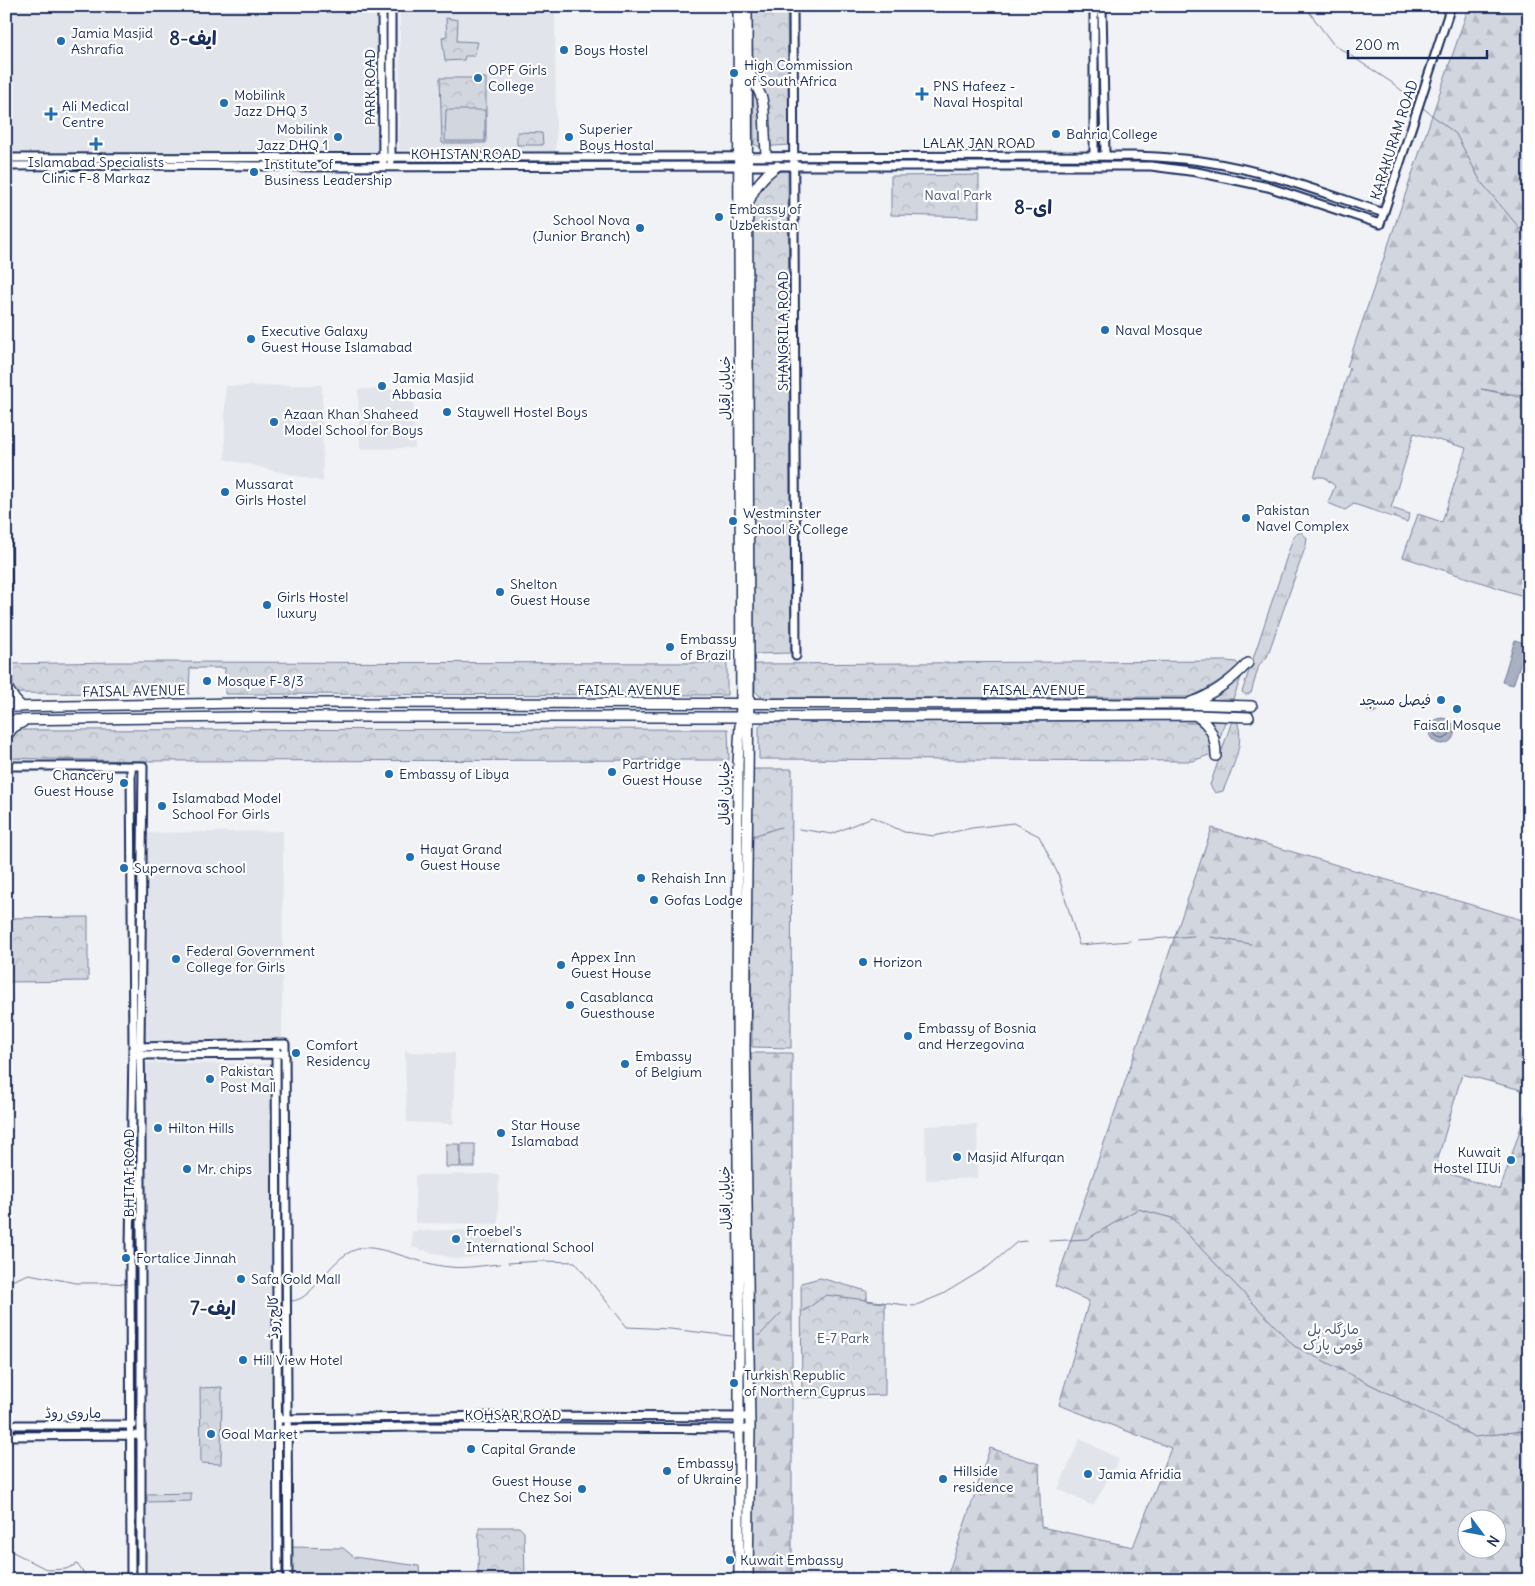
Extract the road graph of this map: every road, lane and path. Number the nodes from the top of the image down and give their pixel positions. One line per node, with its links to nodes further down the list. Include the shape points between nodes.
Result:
1 (382, 6): 18 (street, PARK ROAD)
2 (391, 6): 19 (street, PARK ROAD)
3 (738, 6): 13 (main road, خیابان اقبال)
4 (747, 6): 9 (main road, خیابان اقبال)
5 (793, 6): 14 (street, SHANGRILA ROAD)
6 (1094, 6): 11 (street)
7 (1102, 6): 12 (street)
8 (1451, 6): 31 (street, KARAKURAM ROAD)
9 (748, 69): 10 (main road, via 762,98); 13 (main road, خیابان اقبال)
10 (766, 155): 13 (street, LALAK JAN ROAD); 14 (street, LALAK JAN ROAD)
11 (1094, 155): 12 (street, LALAK JAN ROAD); 14 (street, LALAK JAN ROAD)
12 (1105, 155): 15 (street, LALAK JAN ROAD)
13 (742, 156): 19 (street, KOHISTAN ROAD); 22 (main road, خیابان اقبال)
14 (794, 156): 24 (street, SHANGRILA ROAD)
15 (1134, 156): 25 (street); 31 (street, LALAK JAN ROAD, via 1208,162 1258,172)
16 (312, 157): 17 (street, KOHISTAN ROAD); 20 (street, KOHISTAN ROAD); 26 (street)
17 (329, 157): 18 (street, KOHISTAN ROAD); 27 (street)
18 (383, 157): 19 (street, KOHISTAN ROAD); 28 (street, PARK ROAD)
19 (391, 157): 29 (street, PARK ROAD)
20 (6, 158)
21 (6, 166): 26 (street, KOHISTAN ROAD)
22 (742, 166): 23 (street, LALAK JAN ROAD); 29 (street, KOHISTAN ROAD); 30 (main road, خیابان اقبال); 36 (main road, خیابان اقبال)
23 (777, 166): 24 (street, LALAK JAN ROAD); 30 (main road, via 757,184)
24 (794, 166): 25 (street, LALAK JAN ROAD); 34 (street, SHANGRILA ROAD)
25 (1134, 166): 32 (street, LALAK JAN ROAD, via 1197,172 1268,187)
26 (312, 167): 27 (street, KOHISTAN ROAD)
27 (329, 167): 28 (street, KOHISTAN ROAD)
28 (383, 167): 29 (street, KOHISTAN ROAD)
29 (391, 167)
30 (747, 208): 36 (main road, خیابان اقبال)
31 (1384, 213): 32 (street, KARAKURAM ROAD)
32 (1380, 224)
33 (6, 427): 37 (street)
34 (796, 656)
35 (1248, 663): 43 (main road, via 1220,688)
36 (744, 686): 39 (main road, via 756,698); 41 (main road, via 731,699); 42 (main road, خیابان اقبال)
37 (8, 689): 45 (street); 46 (main road)
38 (241, 703): 40 (main road, FAISAL AVENUE); 41 (main road, FAISAL AVENUE); 48 (main road, via 235,710)
39 (768, 703): 42 (main road, FAISAL AVENUE); 43 (main road, FAISAL AVENUE)
40 (222, 704): 46 (main road, FAISAL AVENUE); 53 (main road, via 227,711)
41 (712, 704): 42 (main road, FAISAL AVENUE)
42 (745, 704): 50 (main road, خیابان اقبال)
43 (1184, 704): 44 (main road, FAISAL AVENUE)
44 (1252, 706)
45 (7, 707): 46 (main road, FAISAL AVENUE)
46 (22, 707)
47 (1195, 715): 51 (main road, FAISAL AVENUE); 52 (main road, FAISAL AVENUE); 59 (main road, via 1203,720 1213,735)
48 (242, 717): 49 (main road, FAISAL AVENUE); 53 (main road, FAISAL AVENUE)
49 (711, 717): 50 (main road, FAISAL AVENUE); 57 (main road, via 732,724)
50 (745, 717): 51 (main road, FAISAL AVENUE); 57 (main road, خیابان اقبال)
51 (769, 717): 57 (main road, via 755,722)
52 (1249, 717)
53 (222, 718): 55 (main road, FAISAL AVENUE)
54 (7, 720): 55 (main road, FAISAL AVENUE); 56 (street)
55 (28, 720): 56 (main road, via 16,725)
56 (6, 736): 58 (street)
57 (743, 741): 70 (main road, خیابان اقبال, via 738,764); 71 (main road, خیابان اقبال)
58 (6, 744)
59 (1216, 756)
60 (6, 766): 61 (street)
61 (131, 766): 63 (street, BHITAI ROAD); 63 (street, BHITAI ROAD, via 143,766)
62 (276, 1044): 63 (street); 64 (street, کالج روڈ); 65 (street, via 285,1044)
63 (136, 1051): 64 (street); 66 (street, BHITAI ROAD); 67 (street, BHITAI ROAD)
64 (276, 1054): 65 (street); 72 (street, کالج روڈ)
65 (285, 1054): 73 (street, کالج روڈ)
66 (132, 1108): 67 (street); 68 (street, BHITAI ROAD)
67 (141, 1108): 69 (street, BHITAI ROAD)
68 (130, 1248): 69 (street); 75 (street, BHITAI ROAD)
69 (141, 1248): 77 (street, BHITAI ROAD)
70 (739, 1418): 71 (street, KOHSAR ROAD); 73 (street, KOHSAR ROAD, via 504,1416); 78 (main road, خیابان اقبال)
71 (749, 1418): 81 (main road, خیابان اقبال)
72 (277, 1419): 73 (street, KOHSAR ROAD); 79 (street, کالج روڈ)
73 (286, 1419): 80 (street, کالج روڈ)
74 (10, 1424): 76 (street, ماروی روڈ); 84 (street)
75 (131, 1425): 76 (street, ماروی روڈ); 77 (street, ماروی روڈ); 82 (street, BHITAI ROAD)
76 (68, 1426): 85 (street)
77 (140, 1426): 83 (street, BHITAI ROAD)
78 (739, 1428): 80 (street, KOHSAR ROAD); 81 (street, KOHSAR ROAD); 90 (main road, خیابان اقبال)
79 (277, 1429): 80 (street, KOHSAR ROAD); 88 (street, کالج روڈ)
80 (286, 1429): 89 (street, کالج روڈ)
81 (750, 1429): 91 (main road, خیابان اقبال)
82 (130, 1435): 83 (street, ماروی روڈ); 85 (street, ماروی روڈ); 86 (street, BHITAI ROAD)
83 (140, 1435): 87 (street, BHITAI ROAD)
84 (10, 1436): 85 (street, ماروی روڈ)
85 (68, 1436)
86 (131, 1576): 87 (street)
87 (141, 1576)
88 (278, 1580)
89 (288, 1580)
90 (739, 1580)
91 (748, 1580)

